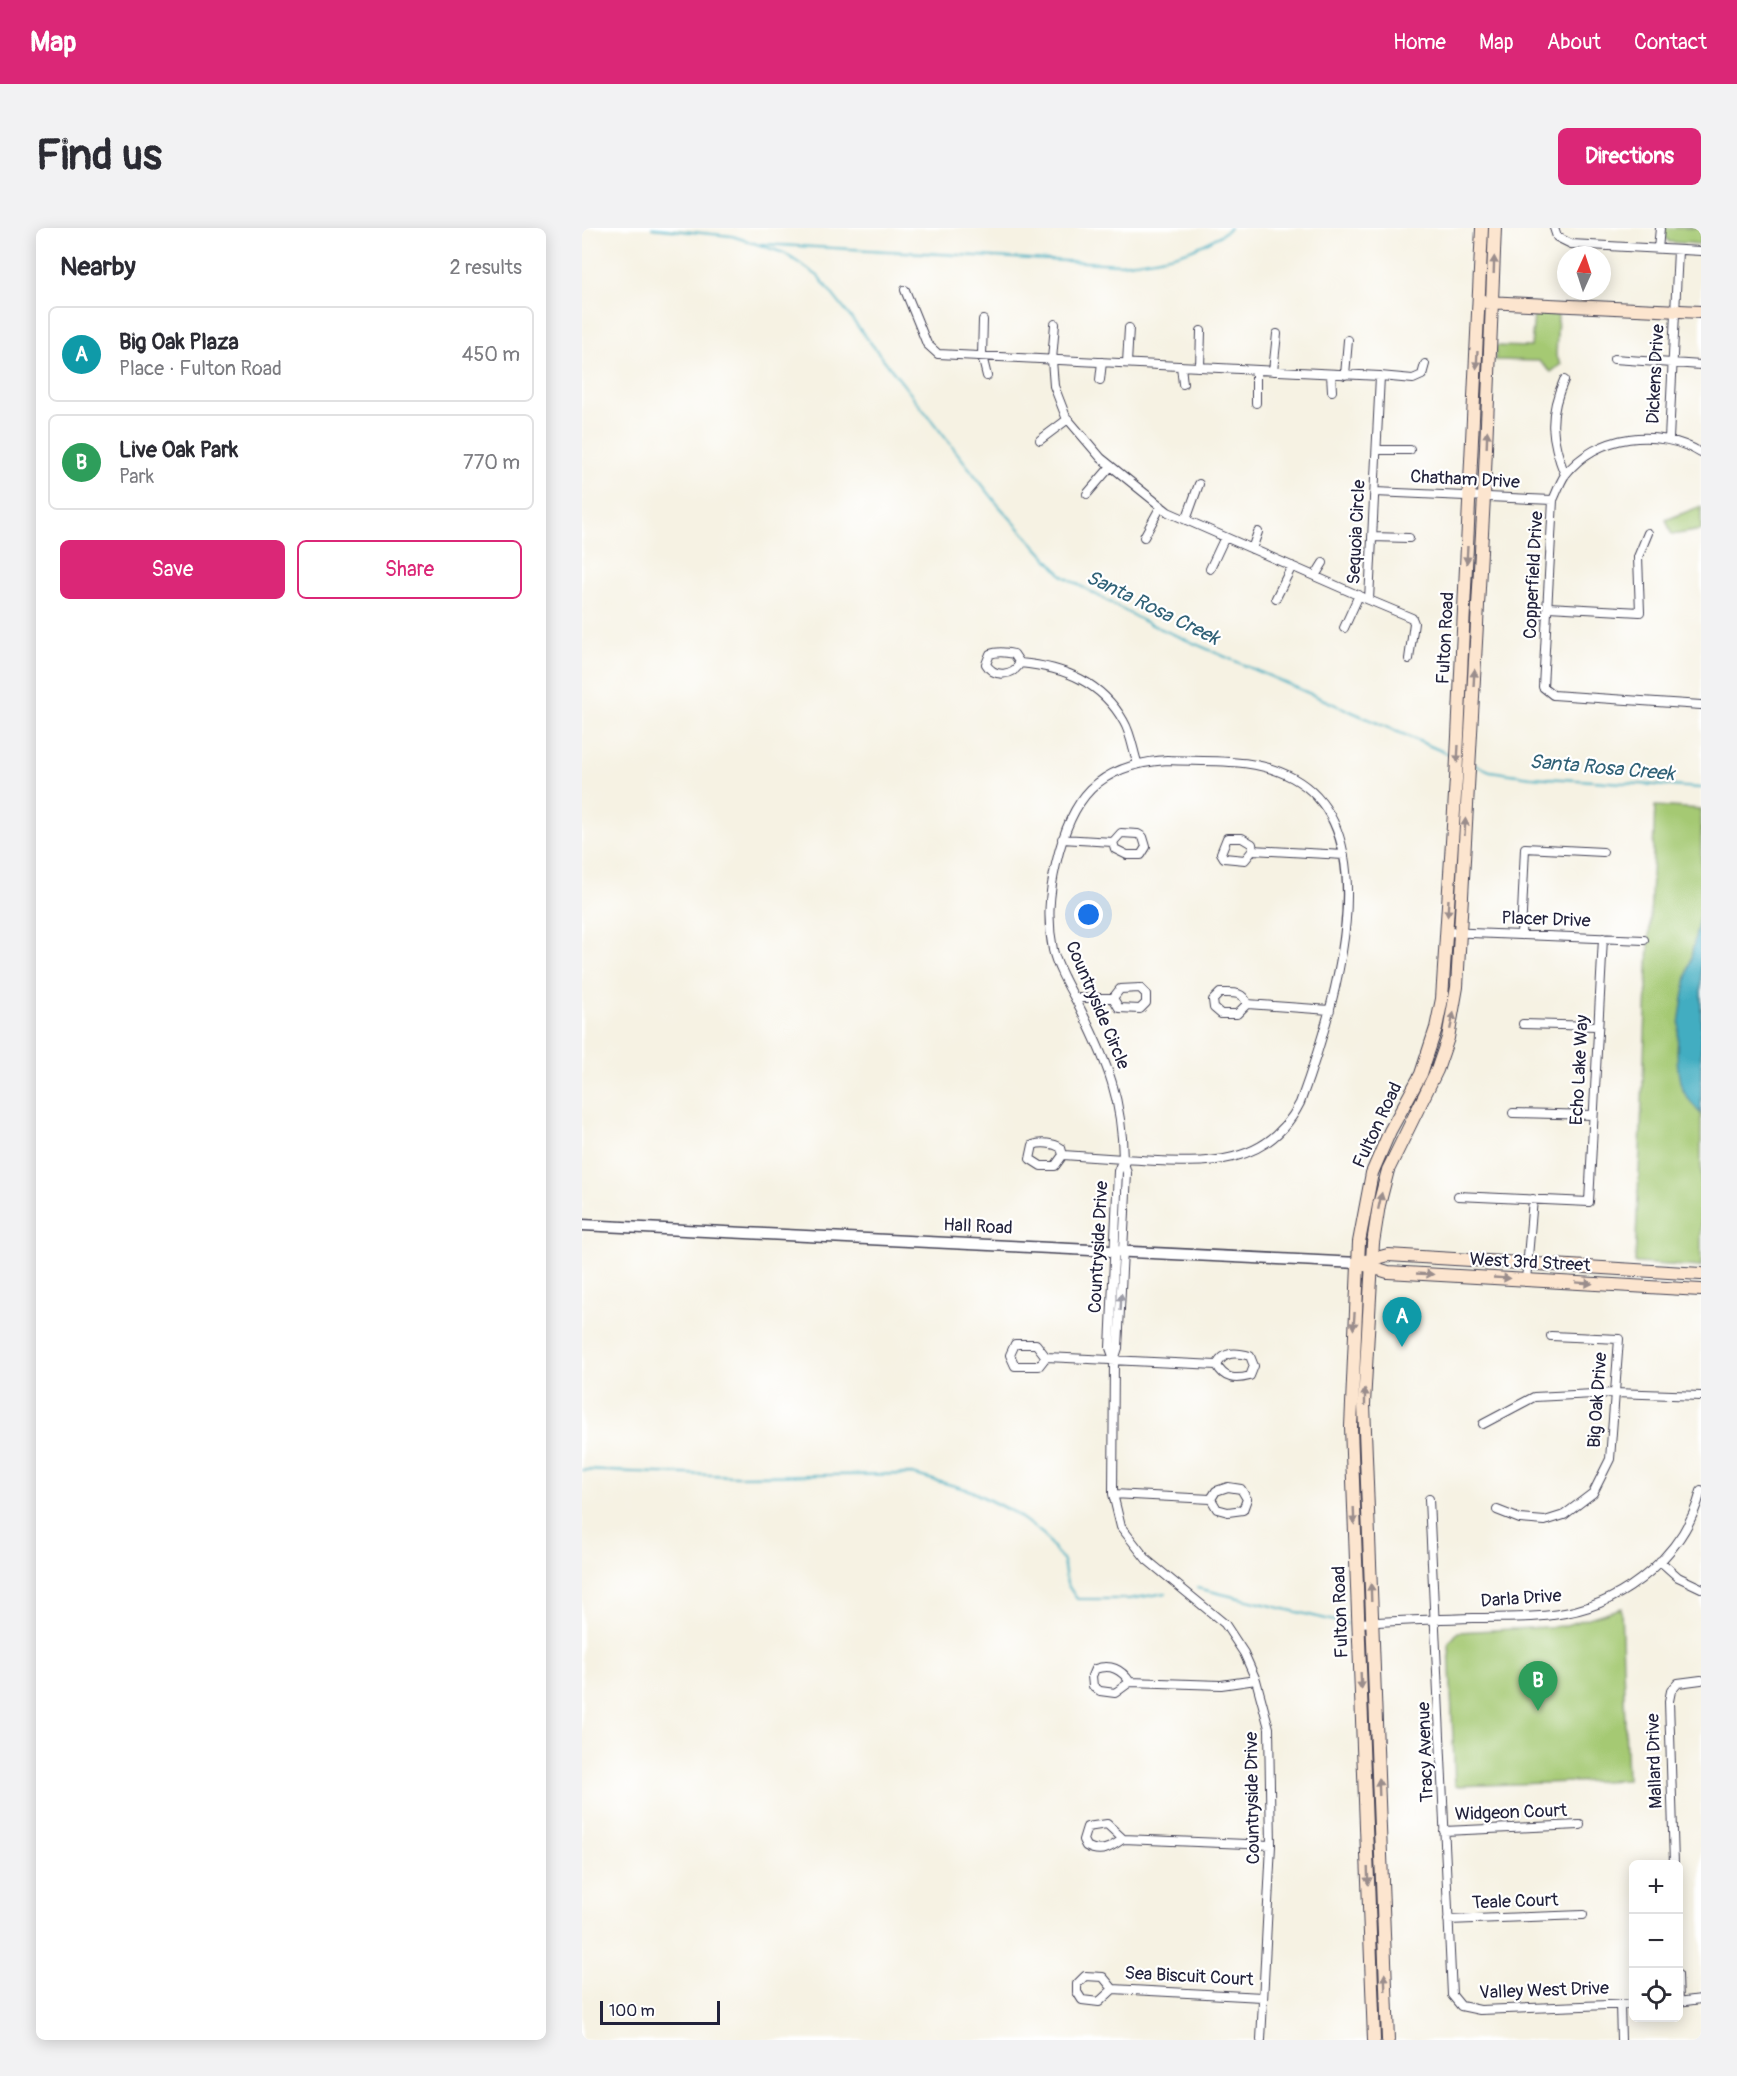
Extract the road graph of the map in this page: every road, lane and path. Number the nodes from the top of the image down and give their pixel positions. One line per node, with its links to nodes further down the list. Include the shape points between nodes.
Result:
1 (1482, 228): 9 (main road, Fulton Road)
2 (1495, 228): 10 (main road, Fulton Road, one-way to 2)
3 (1554, 228): 5 (street, via 1557,237 1566,243)
4 (1660, 228): 5 (street)
5 (1658, 249): 6 (street)
6 (1678, 250): 7 (street); 11 (street, Dickens Drive)
7 (1701, 251)
8 (905, 290): 19 (street, via 927,344 938,354)
9 (1479, 302): 10 (main road); 51 (main road, Fulton Road, one-way to 51)
10 (1493, 302): 11 (main road); 52 (main road, Fulton Road, one-way to 10)
11 (1675, 311): 12 (main road); 24 (street, Dickens Drive)
12 (1701, 312)
13 (983, 320): 19 (street)
14 (1056, 324): 21 (street, Sequoia Circle)
15 (1129, 328): 23 (street)
16 (1201, 331): 28 (street)
17 (1277, 334): 30 (street)
18 (1348, 340): 32 (street)
19 (982, 356): 21 (street); 33 (street)
20 (1614, 359): 24 (street)
21 (1052, 360): 22 (street); 40 (street, Sequoia Circle, via 1054,387)
22 (1102, 362): 23 (street); 35 (street)
23 (1127, 363): 27 (street)
24 (1672, 363): 26 (street); 41 (street, Dickens Drive)
25 (1425, 364): 34 (street, via 1422,375 1413,379)
26 (1701, 365)
27 (1181, 366): 28 (street); 37 (street)
28 (1200, 367): 29 (street)
29 (1256, 370): 30 (street); 39 (street)
30 (1274, 371): 31 (street)
31 (1332, 374): 32 (street); 38 (street)
32 (1345, 375): 34 (street)
33 (987, 376)
34 (1380, 376): 43 (street, Sequoia Circle)
35 (1100, 380)
36 (1564, 380): 47 (street, via 1554,404 1554,446)
37 (1183, 384)
38 (1332, 391)
39 (1256, 403)
40 (1068, 419): 42 (street); 46 (street, Sequoia Circle)
41 (1669, 439): 45 (street, Copperfield Drive); 47 (street, Copperfield Drive, via 1638,436 1611,443 1585,457)
42 (1040, 440)
43 (1377, 450): 44 (street); 49 (street, Sequoia Circle)
44 (1410, 450)
45 (1701, 453)
46 (1111, 466): 50 (street); 54 (street, Sequoia Circle)
47 (1565, 475): 53 (street, Copperfield Drive)
48 (1199, 484): 55 (street)
49 (1375, 492): 51 (street, Chatham Drive); 60 (street, Sequoia Circle)
50 (1086, 494)
51 (1470, 496): 52 (street, Chatham Drive); 76 (main road, Fulton Road, one-way to 76, via 1459,729)
52 (1484, 497): 53 (street, Chatham Drive); 76 (main road, Fulton Road, one-way to 52, via 1471,736)
53 (1553, 500): 70 (street, Copperfield Drive)
54 (1161, 506): 55 (street, Sequoia Circle); 58 (street)
55 (1186, 520): 59 (street, Sequoia Circle)
56 (1258, 532): 62 (street)
57 (1648, 533): 70 (street, via 1638,557 1640,612)
58 (1144, 537)
59 (1225, 537): 62 (street, Sequoia Circle); 65 (street)
60 (1372, 537): 61 (street); 69 (street, Sequoia Circle)
61 (1408, 538)
62 (1252, 549): 64 (street, Sequoia Circle)
63 (1323, 563): 66 (street)
64 (1292, 566): 66 (street, Sequoia Circle); 68 (street)
65 (1210, 569)
66 (1316, 576): 67 (street, Sequoia Circle)
67 (1359, 596): 69 (street, Sequoia Circle); 71 (street)
68 (1276, 598)
69 (1369, 600): 72 (street, via 1412,618)
70 (1548, 606): 74 (street, Copperfield Drive, via 1543,687 1553,695)
71 (1344, 627)
72 (1409, 659)
73 (1020, 663): 75 (street, via 1061,669 1105,696 1126,724)
74 (1701, 705)
75 (1137, 762): 77 (street, Countryside Circle, via 1089,790 1075,808); 81 (street, Countryside Circle, via 1258,765 1293,778 1321,801 1336,828)
76 (1462, 781): 82 (main road, Fulton Road, one-way to 82); 83 (main road, Fulton Road, one-way to 76)
77 (1062, 839): 78 (street); 87 (street, Countryside Circle, via 1052,883 1049,930 1053,952)
78 (1113, 842)
79 (1253, 850): 81 (street)
80 (1603, 852): 84 (street, via 1525,848)
81 (1344, 855): 90 (street, Countryside Circle, via 1347,880 1340,976)
82 (1446, 932): 83 (street, Placer Drive); 101 (main road, Fulton Road, via 1436,1028 1421,1074 1372,1173 1361,1221)
83 (1460, 932): 84 (street, Placer Drive); 102 (main road, Fulton Road, one-way to 83, via 1376,1216 1388,1170 1431,1084 1448,1038 1457,987)
84 (1521, 935): 85 (street, Placer Drive)
85 (1603, 938): 86 (street, Placer Drive); 92 (street, Echo Lake Way)
86 (1644, 940)
87 (1075, 998): 88 (street); 96 (street, Countryside Circle, via 1110,1071 1118,1100)
88 (1113, 998)
89 (1247, 1004): 90 (street)
90 (1330, 1010): 96 (street, Countryside Circle, via 1300,1103 1288,1122 1267,1141 1227,1161)
91 (1523, 1024): 92 (street)
92 (1597, 1026): 94 (street, Echo Lake Way)
93 (1513, 1113): 94 (street)
94 (1593, 1115): 98 (street, Echo Lake Way, via 1589,1202)
95 (1063, 1155): 96 (street)
96 (1123, 1159): 100 (street, Countryside Drive, via 1127,1173)
97 (1458, 1196): 98 (street)
98 (1533, 1199): 103 (street)
99 (582, 1225): 100 (street, Hall Road)
100 (1119, 1251): 101 (street, Hall Road); 109 (street, Countryside Drive, via 1118,1347)
101 (1358, 1263): 102 (main road, West 3rd Street); 123 (main road, Fulton Road, one-way to 123, via 1351,1405)
102 (1372, 1263): 103 (main road, West 3rd Street, via 1390,1256); 105 (main road, West 3rd Street, one-way to 105, via 1388,1272); 122 (main road, Fulton Road, one-way to 102, via 1365,1404)
103 (1528, 1264): 104 (main road, West 3rd Street); 105 (street)
104 (1701, 1274)
105 (1526, 1280): 106 (main road, West 3rd Street, one-way to 106)
106 (1701, 1290)
107 (1551, 1336): 111 (street, Big Oak Drive, via 1618,1339)
108 (1046, 1357): 109 (street)
109 (1114, 1360): 110 (street); 115 (street, Countryside Drive)
110 (1217, 1365)
111 (1614, 1393): 112 (street); 113 (street, via 1534,1397); 118 (street, Big Oak Drive, via 1610,1459 1593,1493 1564,1515 1545,1521 1520,1520)
112 (1701, 1396)
113 (1484, 1424)
114 (1701, 1491): 119 (street, Darla Drive, via 1685,1530)
115 (1113, 1494): 116 (street); 124 (street, Countryside Drive, via 1121,1527 1148,1560 1225,1624)
116 (1211, 1499)
117 (1429, 1499): 121 (street, Tracy Avenue)
118 (1497, 1510)
119 (1660, 1561): 120 (street, via 1678,1577); 121 (street, Darla Drive, via 1628,1589 1580,1610 1550,1615)
120 (1701, 1588)
121 (1437, 1619): 122 (street, Darla Drive); 128 (street, Tracy Avenue)
122 (1373, 1622): 123 (street, Darla Drive); 143 (main road, Fulton Road, one-way to 122)
123 (1358, 1623): 142 (main road, Fulton Road, one-way to 142)
124 (1256, 1680): 126 (street, via 1221,1685); 130 (street, Countryside Drive, via 1269,1728)
125 (1701, 1680): 131 (street, Mallard Drive, via 1678,1683 1669,1701)
126 (1130, 1682)
127 (1580, 1825): 128 (street, Widgeon Court)
128 (1444, 1831): 133 (street, Tracy Avenue)
129 (1123, 1839): 129 (street, via 1107,1824 1087,1827 1083,1840 1086,1846 1103,1850); 130 (street)
130 (1271, 1845): 135 (street, Countryside Drive)
131 (1674, 1860)
132 (1583, 1915): 133 (street, Teale Court)
133 (1448, 1920): 138 (street, Tracy Avenue, via 1451,1990)
134 (1113, 1989): 135 (street, Sea Biscuit Court)
135 (1263, 1997): 141 (street, Countryside Drive)
136 (1701, 1999): 137 (street)
137 (1683, 2001)
138 (1457, 2003): 139 (street, Valley West Drive, via 1480,2010)
139 (1620, 2004): 140 (street, Valley West Drive); 144 (street)
140 (1629, 2004)
141 (1261, 2040)
142 (1374, 2040)
143 (1388, 2040)
144 (1622, 2040)

